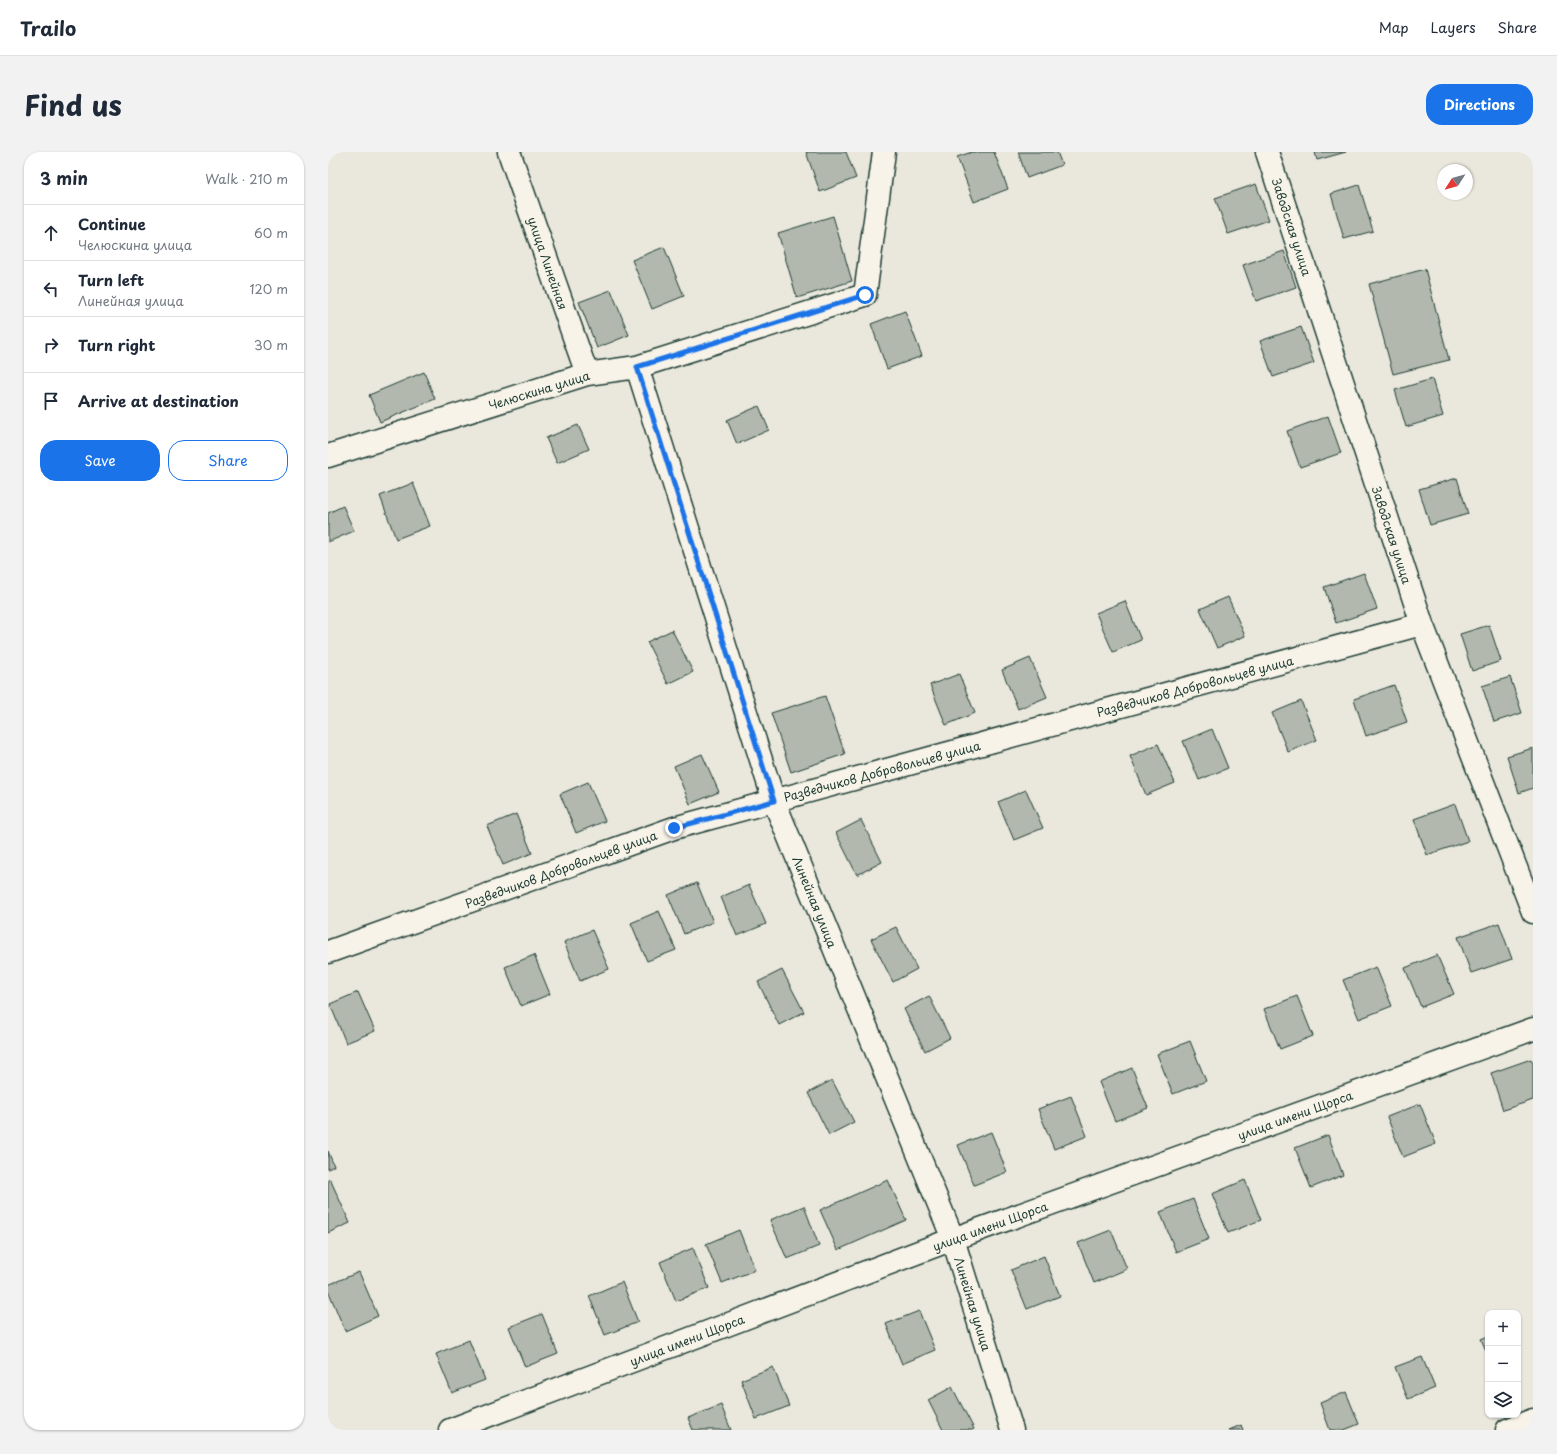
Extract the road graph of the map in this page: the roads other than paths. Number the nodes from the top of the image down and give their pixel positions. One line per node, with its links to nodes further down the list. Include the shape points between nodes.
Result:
1 (509, 152): 5 (street, улица Линейная)
2 (884, 152): 4 (street, Челюскина улица, via 865,295)
3 (1267, 152): 7 (street, Заводская улица)
4 (637, 367): 5 (street, Челюскина улица); 8 (street, Линейная улица)
5 (587, 374): 6 (street, Челюскина улица)
6 (328, 456)
7 (1422, 624): 8 (street, Разведчиков Добровольцев улица); 9 (street, Заводская улица)
8 (774, 801): 10 (street, Разведчиков Добровольцев улица, via 674,828); 12 (street, Линейная улица)
9 (1533, 912)
10 (328, 952)
11 (1533, 1029): 12 (street, улица имени Щорса)
12 (953, 1239): 14 (street, улица имени Щорса); 15 (street, Линейная улица)
13 (1533, 1420): 16 (street)
14 (450, 1430)
15 (1012, 1430)
16 (1506, 1430)

